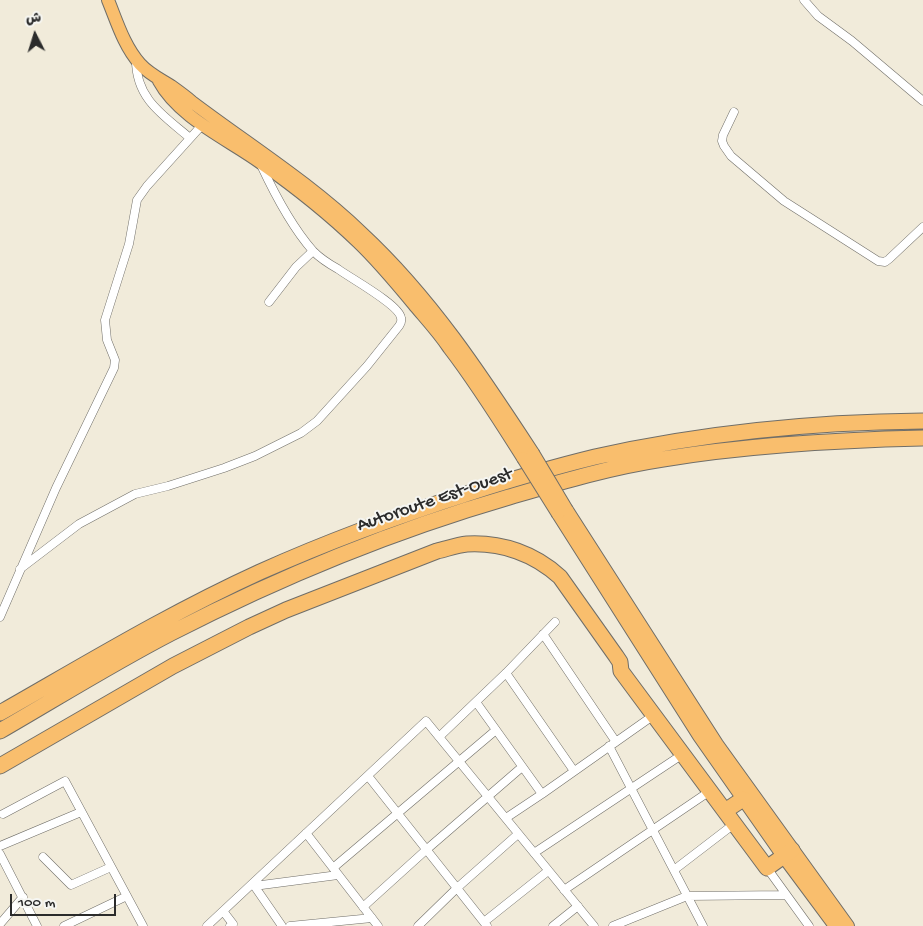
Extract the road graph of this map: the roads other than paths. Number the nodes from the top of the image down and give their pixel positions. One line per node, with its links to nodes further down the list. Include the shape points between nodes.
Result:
1 (108, 0): 3 (main road, via 125,42)
2 (804, 0): 5 (street, via 818,16)
3 (136, 58): 4 (main road); 8 (street, via 138,83 143,94)
4 (158, 78): 7 (main road, via 168,95); 15 (main road, via 292,174 364,234 425,299 482,374)
5 (923, 101)
6 (734, 112): 10 (street, via 722,141 731,156 784,200 878,261 889,260)
7 (203, 124): 8 (street); 9 (main road)
8 (190, 138): 17 (street, via 137,200 129,244 104,320 115,360 114,368)
9 (260, 161): 11 (street, via 274,194); 15 (main road, via 358,242 386,272 449,347)
10 (923, 227)
11 (313, 251): 12 (street); 17 (street, via 374,292 402,318 368,366 317,421 301,433 255,456 135,494 79,524)
12 (269, 302)
13 (923, 421): 24 (highway, Autoroute Est-Ouest, via 816,426 710,436 535,472 340,538 252,576 152,625)
14 (923, 438): 27 (highway, Autoroute Est-Ouest, via 776,446 662,459 575,477 437,519 305,570 172,633)
15 (528, 455): 16 (main road, bridge)
16 (562, 512): 41 (main road, via 699,736); 53 (main road)
17 (20, 569): 18 (street)
18 (0, 617)
19 (555, 622): 20 (street)
20 (543, 634): 21 (street); 29 (street)
21 (506, 673): 23 (street); 34 (street)
22 (625, 676): 25 (highway); 32 (highway, via 616,656 569,588 549,566 511,548 465,544 437,551 256,624 173,666); 35 (highway, via 616,669 554,582 539,570 495,553 456,555 394,575 257,631)
23 (476, 702): 26 (street); 28 (street)
24 (0, 713)
25 (654, 715): 29 (street); 30 (highway)
26 (496, 730): 31 (street); 33 (street)
27 (0, 731)
28 (439, 737): 31 (street); 36 (street, via 426,721)
29 (613, 744): 34 (street); 37 (street)
30 (683, 754): 37 (street); 38 (highway)
31 (458, 761): 40 (street); 43 (street)
32 (0, 766)
33 (522, 767): 39 (street); 40 (street)
34 (574, 771): 39 (street)
35 (0, 776)
36 (368, 776): 43 (street); 48 (street)
37 (631, 788): 47 (street); 52 (street)
38 (710, 791): 45 (highway); 47 (street)
39 (542, 794): 46 (street)
40 (488, 797): 46 (street); 51 (street)
41 (742, 799): 45 (highway); 53 (main road)
42 (81, 812): 44 (street, via 65,781); 50 (street); 56 (street)
43 (397, 812): 51 (street); 57 (street)
44 (4, 814)
45 (729, 817): 58 (highway); 60 (street)
46 (506, 818): 49 (street)
47 (653, 830): 60 (street); 64 (street)
48 (306, 833): 57 (street); 62 (street)
49 (518, 834): 52 (street); 63 (street)
50 (0, 846)
51 (426, 850): 63 (street); 70 (street)
52 (534, 852): 59 (street)
53 (788, 853): 58 (highway); 91 (main road); 92 (main road)
54 (0, 854): 68 (street)
55 (43, 857): 56 (street, via 72,885)
56 (111, 867): 66 (street)
57 (333, 868): 61 (street)
58 (767, 868): 65 (street)
59 (548, 870): 64 (street); 75 (street)
60 (674, 870): 67 (street)
61 (338, 875): 62 (street); 70 (street)
62 (253, 885): 71 (street); 82 (street)
63 (457, 888): 75 (street); 85 (street)
64 (564, 890): 69 (street)
65 (786, 895): 67 (street); 90 (street)
66 (127, 896): 72 (street); 79 (street)
67 (687, 896): 88 (street); 89 (street)
68 (23, 897): 74 (street); 76 (street)
69 (578, 906): 86 (street); 87 (street)
70 (363, 907): 73 (street)
71 (224, 911): 80 (street); 81 (street, via 233,924)
72 (80, 917): 77 (street); 78 (street)
73 (372, 918): 83 (street); 84 (street)
74 (0, 924)
75 (485, 924)
76 (37, 926)
77 (64, 926)
78 (84, 926)
79 (143, 926)
80 (207, 926)
81 (230, 926)
82 (282, 926)
83 (290, 926)
84 (378, 926)
85 (418, 926)
86 (553, 926)
87 (594, 926)
88 (613, 926)
89 (703, 926)
90 (809, 926)
91 (835, 926)
92 (848, 926)

